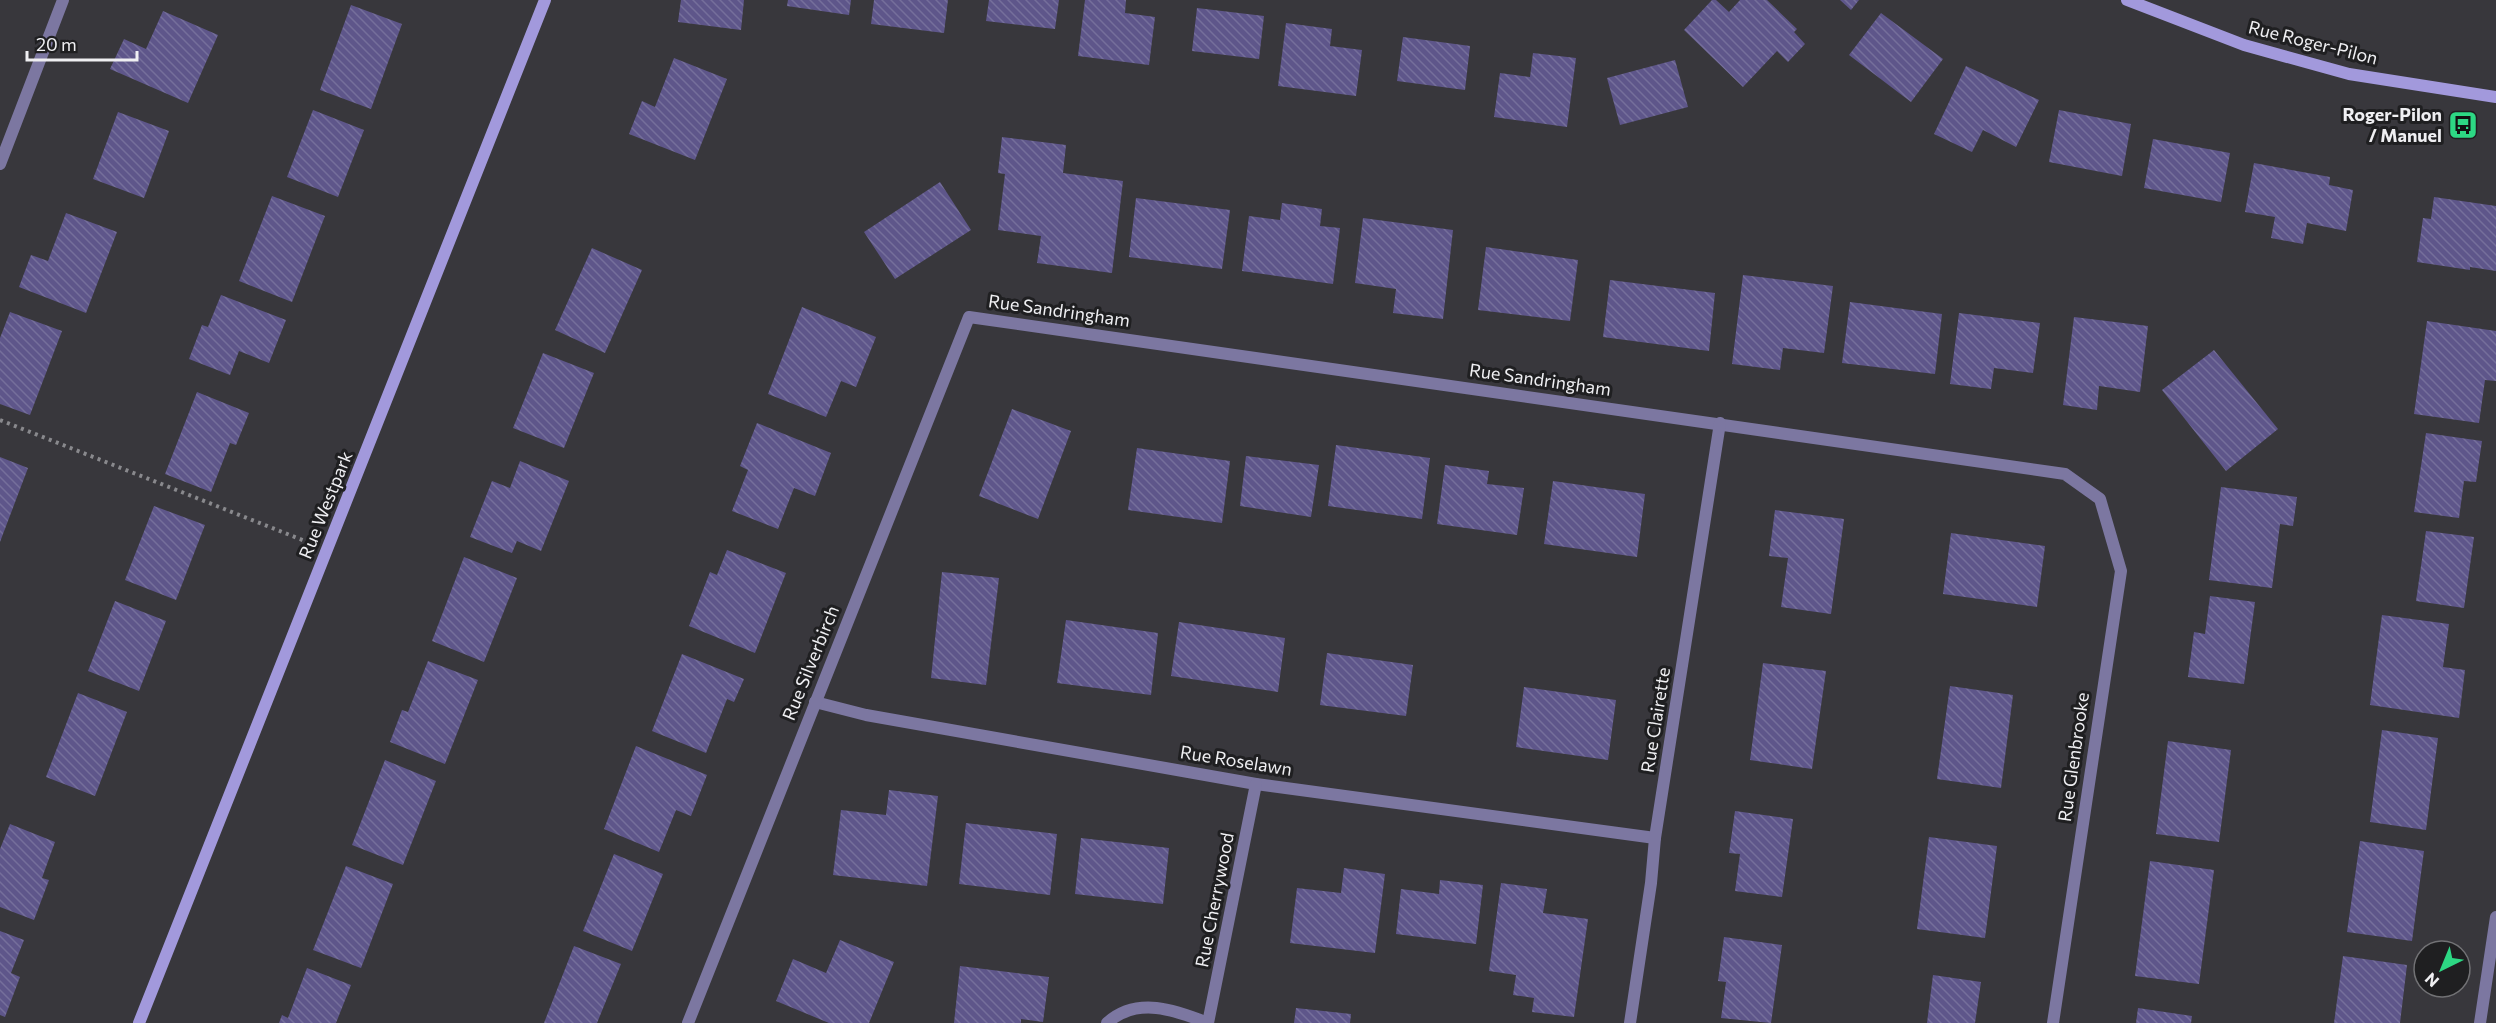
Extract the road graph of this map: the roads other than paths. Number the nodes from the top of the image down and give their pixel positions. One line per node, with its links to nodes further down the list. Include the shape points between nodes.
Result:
1 (63, 0): 5 (street)
2 (545, 0): 13 (street, Rue Westpark)
3 (2127, 0): 4 (street, Rue Roger-Pilon, via 2244,45 2349,74)
4 (2496, 97)
5 (0, 164)
6 (969, 317): 7 (street, Rue Sandringham); 9 (street, Rue Silverbirch)
7 (1720, 423): 8 (street, Rue Sandringham, via 2065,474); 11 (street, Rue Clairette)
8 (2100, 499): 18 (street, Rue Glenbrooke, via 2121,571)
9 (814, 702): 10 (street, Rue Roselawn, via 866,715); 14 (street, Rue Silverbirch)
10 (1256, 784): 11 (street, Rue Roselawn); 16 (street, Rue Cherrywood)
11 (1655, 838): 17 (street, Rue Clairette)
12 (2496, 917): 19 (street)
13 (140, 1023)
14 (688, 1023)
15 (1107, 1023): 16 (street, Rue Cherrywood, via 1134,1008 1154,1007)
16 (1208, 1023)
17 (1630, 1023)
18 (2053, 1023)
19 (2480, 1023)

